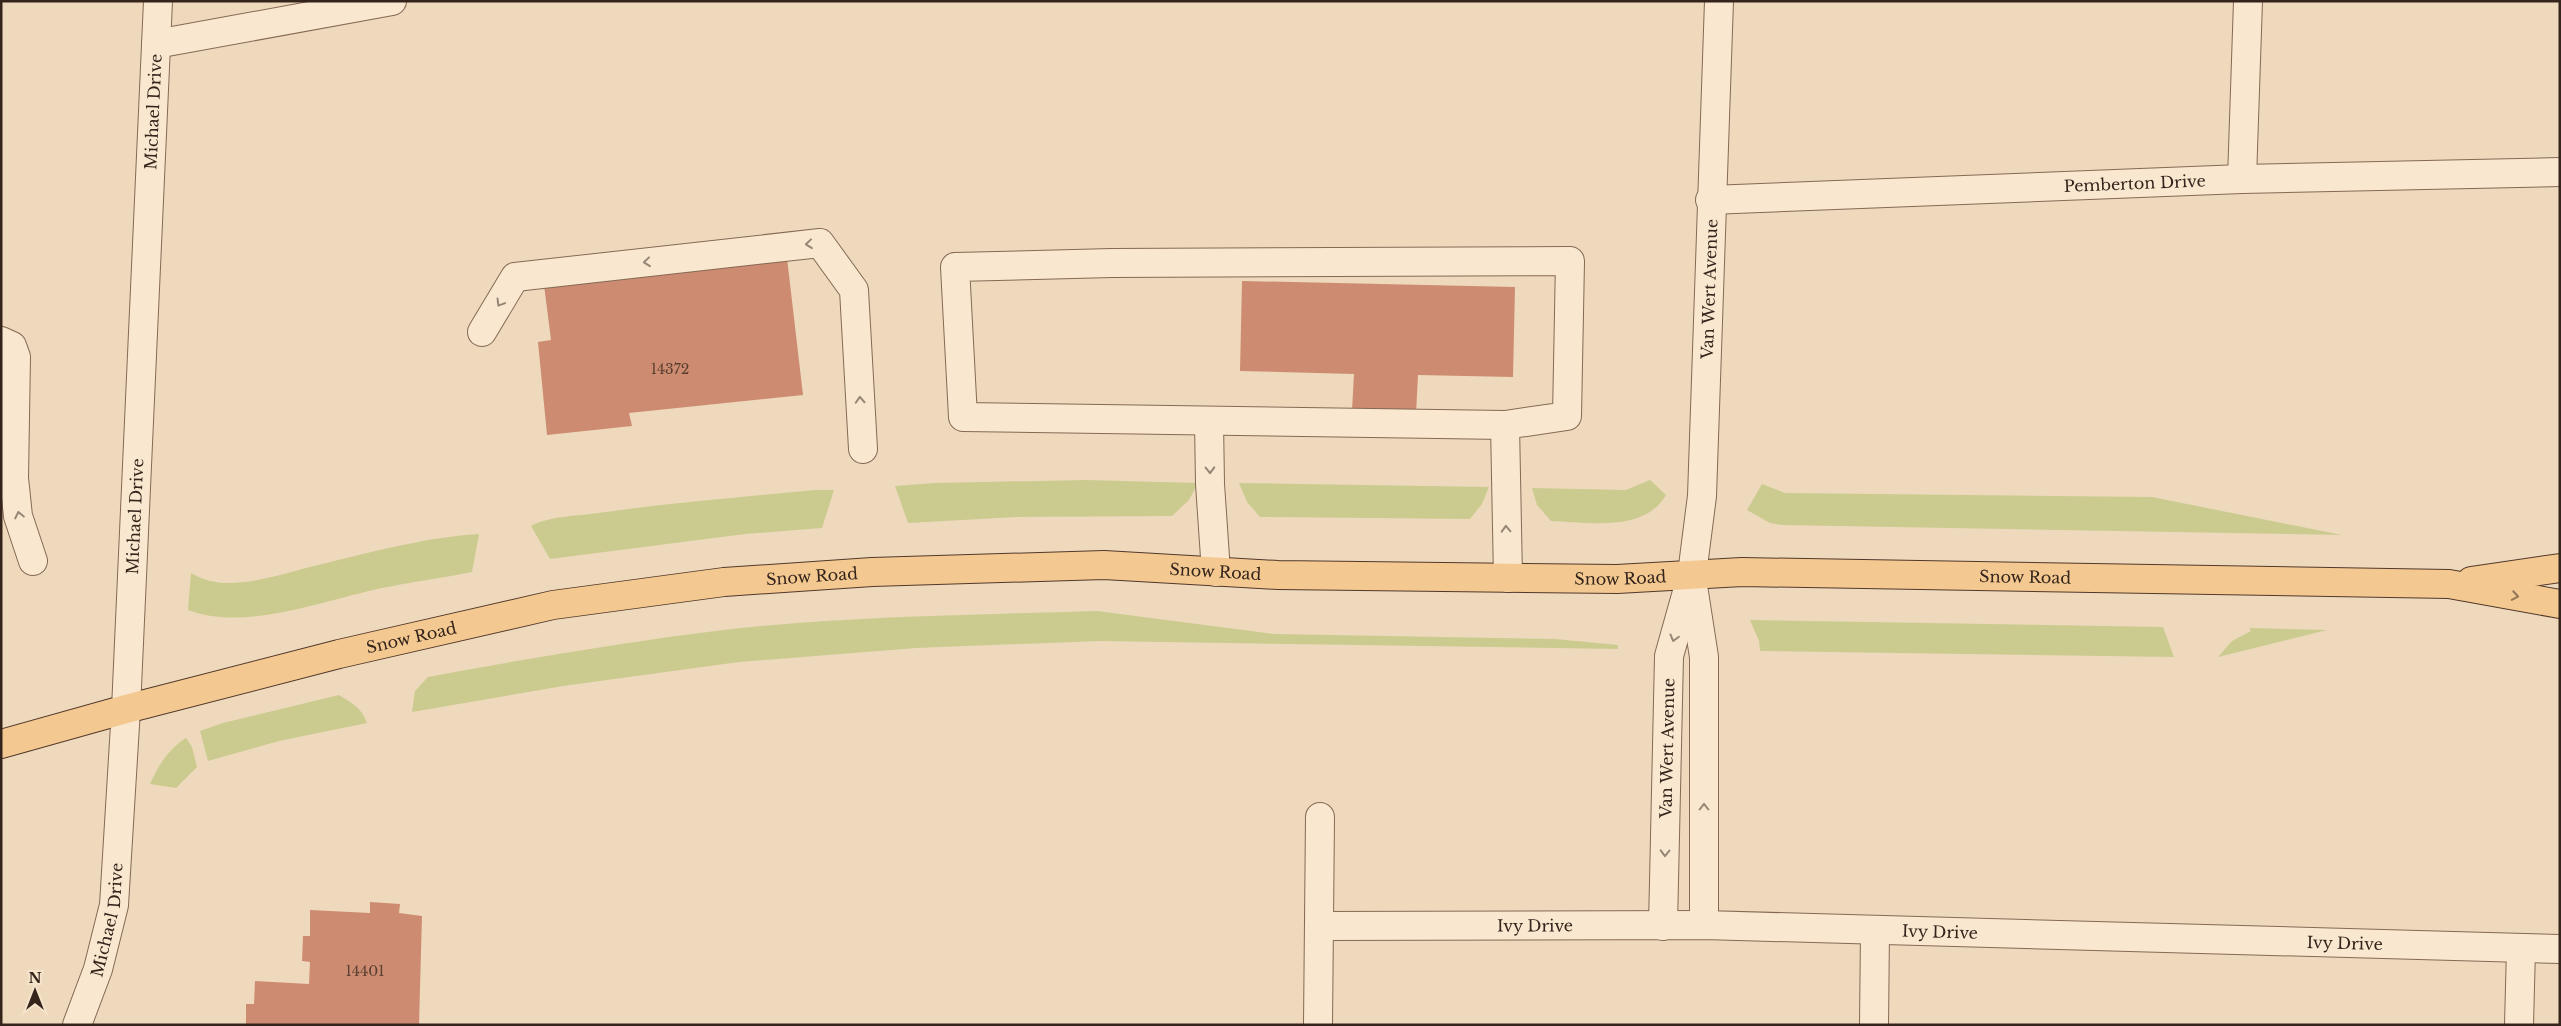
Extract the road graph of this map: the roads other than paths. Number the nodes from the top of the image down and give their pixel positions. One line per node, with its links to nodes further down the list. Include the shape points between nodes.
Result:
1 (158, 1): 5 (street, Michael Drive)
2 (392, 1): 5 (street)
3 (1719, 1): 8 (street, Van Wert Avenue)
4 (2248, 1): 7 (street)
5 (156, 44): 21 (street, Michael Drive)
6 (2560, 172): 7 (street, Pemberton Drive)
7 (2242, 179): 8 (street, Pemberton Drive)
8 (1710, 200): 17 (street, Van Wert Avenue, via 1702,496)
9 (482, 332): 13 (street, one-way to 9, via 854,290 820,243 515,277)
10 (1, 341): 14 (street, one-way to 10, via 18,516 14,478 16,357 12,346)
11 (1209, 421): 12 (street); 12 (street, via 963,417 955,267 1570,261 1567,416); 16 (street, one-way to 16)
12 (1505, 425): 18 (street, one-way to 12)
13 (863, 449)
14 (33, 561)
15 (2560, 568): 19 (main road, Snow Road)
16 (1216, 572): 18 (main road, Snow Road); 21 (main road, Snow Road, via 1104,564 896,571 724,582 553,605 339,654)
17 (1692, 574): 18 (main road, Snow Road, via 1617,579); 19 (main road, Snow Road, via 1752,572); 24 (street, Van Wert Avenue, one-way to 17, via 1704,657); 26 (street, Van Wert Avenue, one-way to 26, via 1669,656)
18 (1508, 578)
19 (2450, 584): 20 (main road, Snow Road, one-way to 20)
20 (2560, 604)
21 (126, 709): 22 (main road, Snow Road); 30 (street, Michael Drive, via 114,905 98,969)
22 (1, 744)
23 (1320, 817): 25 (street)
24 (1704, 925): 26 (street, Ivy Drive); 27 (street, Ivy Drive)
25 (1319, 926): 26 (street, Ivy Drive); 31 (street)
26 (1663, 926)
27 (1875, 930): 28 (street, Ivy Drive); 32 (street)
28 (2521, 949): 29 (street, Ivy Drive); 33 (street)
29 (2560, 949)
30 (77, 1025)
31 (1318, 1025)
32 (1874, 1025)
33 (2519, 1025)

